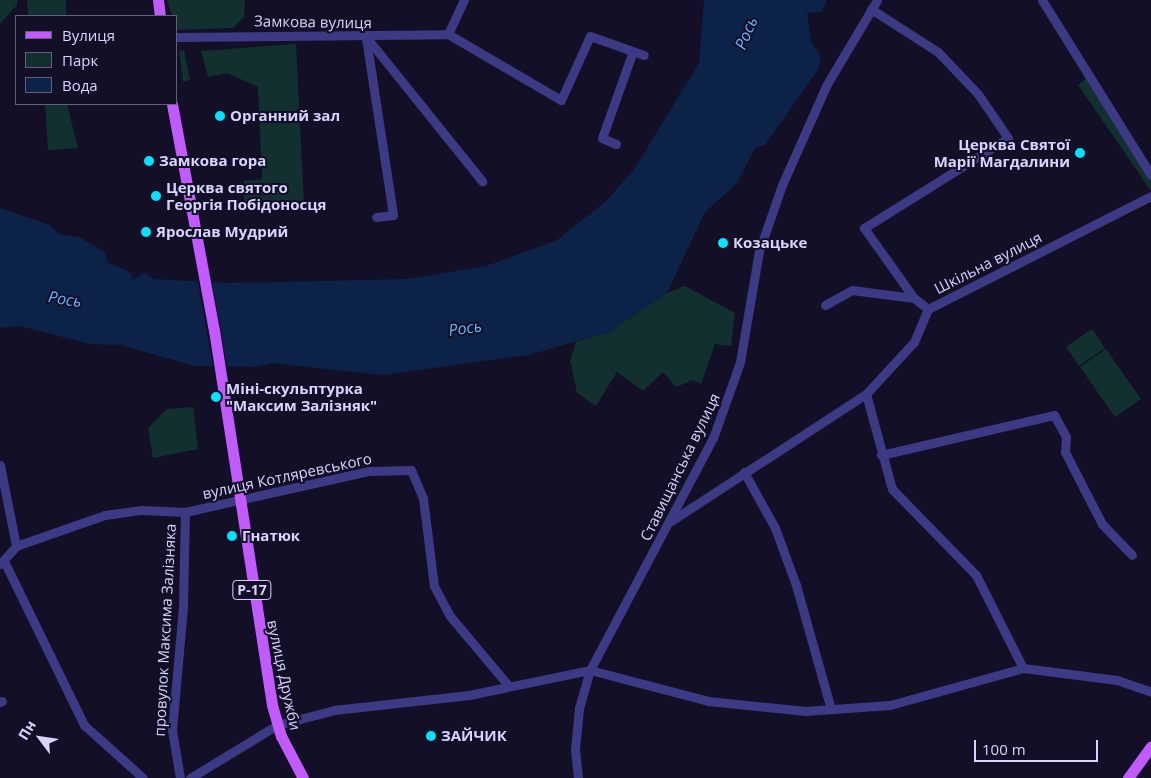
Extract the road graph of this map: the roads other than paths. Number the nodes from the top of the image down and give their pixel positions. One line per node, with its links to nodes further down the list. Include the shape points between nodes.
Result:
1 (158, 0): 6 (main road)
2 (464, 0): 7 (street)
3 (877, 0): 5 (street, Ставищанська вулиця)
4 (1042, 0): 14 (street)
5 (871, 9): 18 (street, via 938,52 978,94 1008,138 864,228); 27 (street, Ставищанська вулиця, via 827,84 782,185 759,251 740,362 729,397)
6 (160, 15)
7 (448, 34): 9 (street, Замкова вулиця); 10 (street, via 561,100 590,36)
8 (178, 37): 9 (street, Замкова вулиця)
9 (366, 38): 15 (street); 17 (street, via 392,215)
10 (633, 51): 11 (street); 13 (street, via 602,138)
11 (644, 55)
12 (172, 105): 25 (main road, вулиця Дружби / Р-17, via 224,395)
13 (616, 144)
14 (1151, 175)
15 (482, 181)
16 (1151, 196): 20 (street, Шкільна вулиця)
17 (376, 218)
18 (914, 298): 19 (street, via 852,290); 20 (street)
19 (825, 305)
20 (928, 309): 21 (street, Шкільна вулиця, via 914,342)
21 (866, 394): 22 (street); 24 (street, Шкільна вулиця, via 833,419)
22 (881, 455): 29 (street, via 1054,414 1066,437 1065,452 1102,524); 31 (street, via 890,484 903,503 976,575)
23 (0, 465): 28 (street)
24 (744, 472): 27 (street, Шкільна вулиця); 35 (street, via 775,528 796,584)
25 (238, 501): 26 (street, вулиця Котляревського); 33 (street, вулиця Котляревського, via 369,471 411,470 423,498 434,586 450,616); 36 (main road, вулиця Дружби / Р-17)
26 (185, 512): 28 (street, вулиця Котляревського, via 142,510 105,515); 39 (street, провулок Максима Залізняка, via 183,606 172,730)
27 (670, 522): 32 (street, Ставищанська вулиця)
28 (16, 546): 30 (street)
29 (1132, 555)
30 (2, 562): 38 (street, via 84,725)
31 (1023, 668): 34 (street, via 1117,680); 35 (street, via 890,705)
32 (590, 670): 33 (street); 35 (street, via 708,701 761,709 805,711); 42 (street, Ставищанська вулиця, via 577,724)
33 (508, 685): 36 (street, via 469,695 334,710)
34 (1151, 692)
35 (830, 706)
36 (277, 726): 40 (street); 41 (main road, вулиця Дружби / Р-17)
37 (1151, 746): 43 (main road)
38 (143, 778)
39 (180, 778)
40 (190, 778)
41 (303, 778)
42 (578, 778)
43 (1128, 778)

